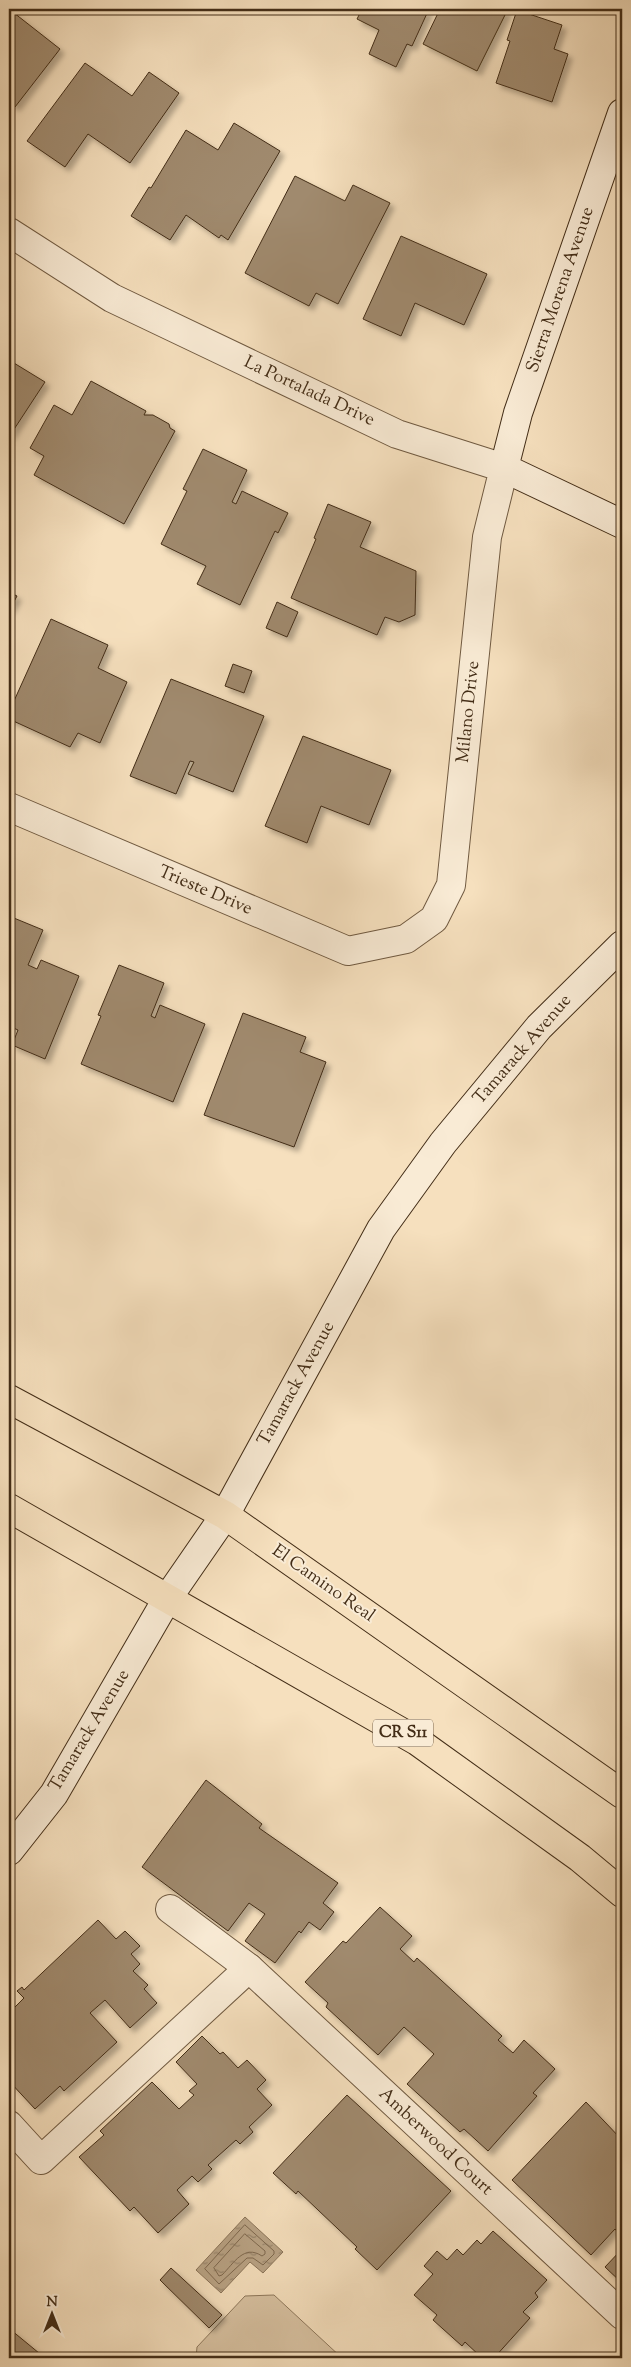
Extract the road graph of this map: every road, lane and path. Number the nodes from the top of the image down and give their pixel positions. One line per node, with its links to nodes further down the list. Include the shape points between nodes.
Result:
1 (622, 113): 3 (street, Sierra Morena Avenue, via 518,413)
2 (9, 232): 3 (street, La Portalada Drive, via 112,298 397,434)
3 (504, 468): 4 (street, La Portalada Drive); 6 (street, Milano Drive, via 487,536 451,885 434,919)
4 (622, 524)
5 (9, 807): 6 (street, Trieste Drive, via 348,951)
6 (406, 939)
7 (622, 945): 10 (street, Tamarack Avenue, via 539,1027 443,1144 381,1229)
8 (9, 1399): 10 (main road, El Camino Real)
9 (9, 1508): 11 (main road, CR S11)
10 (225, 1515): 11 (street, Tamarack Avenue); 12 (main road, El Camino Real)
11 (167, 1599): 13 (street, Tamarack Avenue, via 54,1794); 14 (main road, CR S11, via 418,1741 580,1858)
12 (622, 1794)
13 (9, 1851)
14 (622, 1893)
15 (170, 1909): 16 (street, Amberwood Court)
16 (249, 1968): 17 (street, via 41,2160); 18 (street, Amberwood Court)
17 (9, 2125)
18 (622, 2316)

